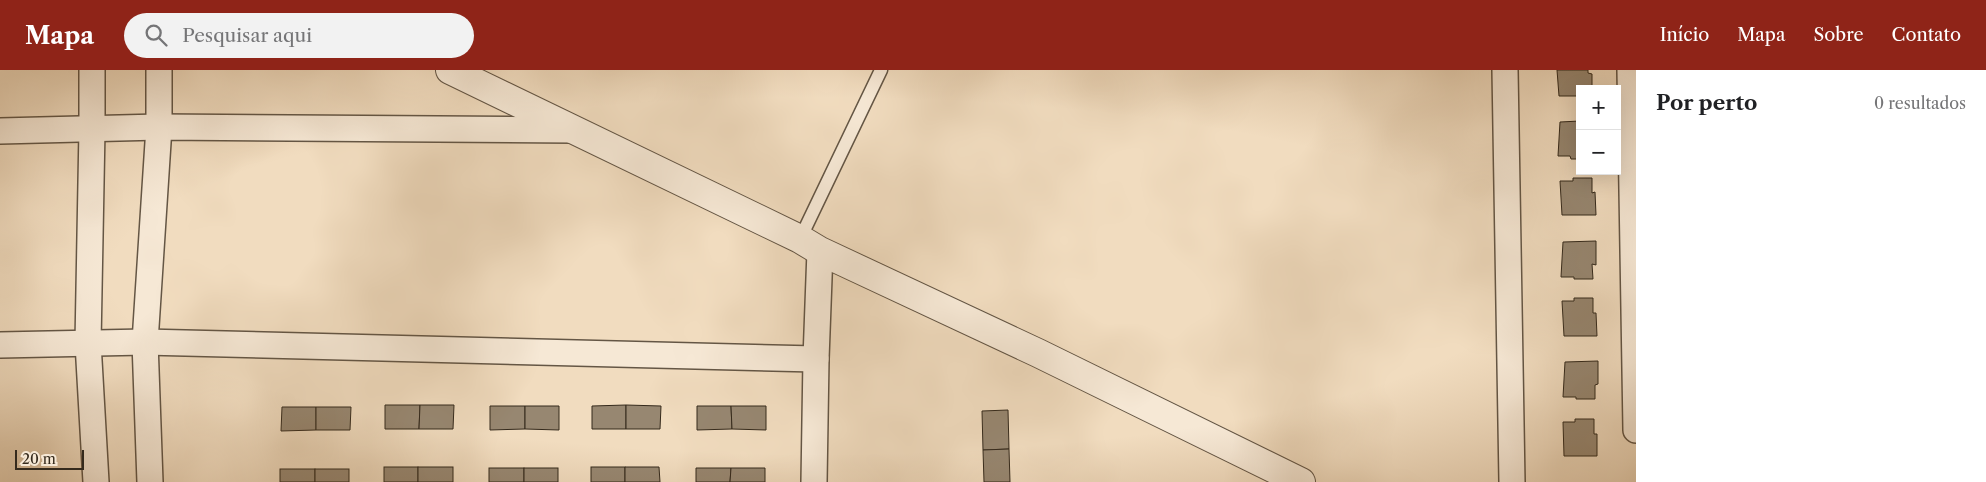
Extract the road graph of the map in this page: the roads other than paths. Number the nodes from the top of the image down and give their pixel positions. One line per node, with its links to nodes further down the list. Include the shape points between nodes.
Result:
1 (92, 70): 8 (street)
2 (159, 70): 7 (street)
3 (450, 70): 9 (street)
4 (880, 70): 11 (lane)
5 (1505, 70): 21 (street)
6 (1630, 70): 16 (street)
7 (159, 127): 8 (street); 9 (street); 12 (street)
8 (92, 129): 10 (street); 13 (street)
9 (577, 130): 11 (street)
10 (0, 131)
11 (810, 245): 15 (street); 20 (street)
12 (145, 342): 13 (street); 15 (street); 18 (street)
13 (88, 343): 14 (street); 17 (street)
14 (0, 345)
15 (816, 359): 19 (street)
16 (1636, 430)
17 (96, 482)
18 (150, 482)
19 (814, 482)
20 (1301, 482)
21 (1512, 482)

